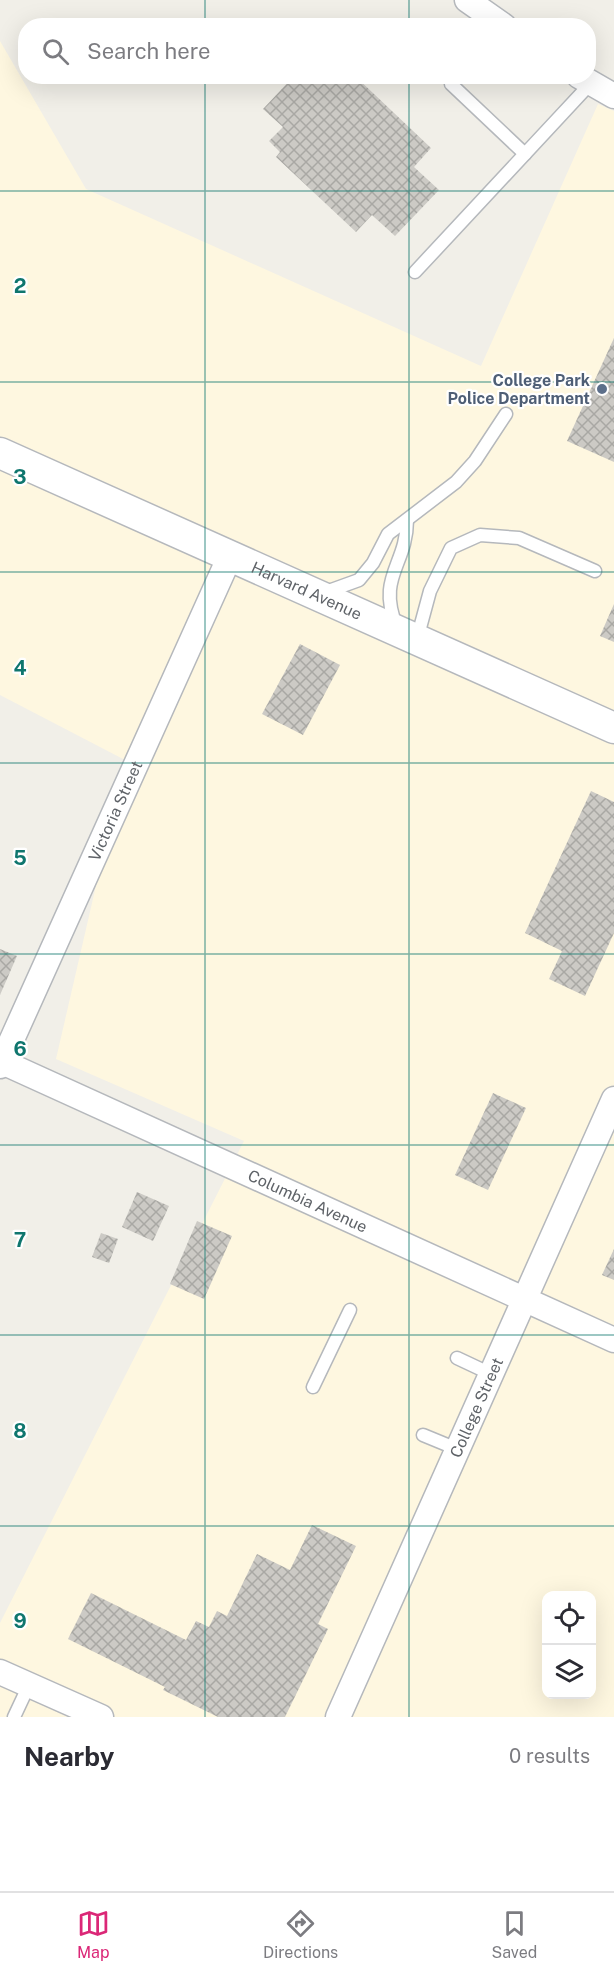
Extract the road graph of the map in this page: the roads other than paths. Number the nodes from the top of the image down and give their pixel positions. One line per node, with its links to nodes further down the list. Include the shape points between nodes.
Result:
1 (467, 0): 2 (street)
2 (493, 18)
3 (451, 84): 7 (lane)
4 (582, 84): 7 (lane)
5 (592, 84): 6 (street)
6 (614, 96)
7 (525, 154): 8 (lane)
8 (415, 272)
9 (506, 414): 11 (lane, via 456,482)
10 (0, 453): 12 (street, Harvard Avenue)
11 (407, 520): 14 (lane, via 388,534 359,580); 15 (lane, via 407,541 388,586 392,616)
12 (230, 556): 14 (street, Harvard Avenue); 17 (street, Victoria Street)
13 (595, 571): 15 (lane, via 519,538 480,535 451,548)
14 (317, 595): 15 (street, Harvard Avenue)
15 (408, 636): 16 (street, Harvard Avenue)
16 (614, 728)
17 (0, 1063): 19 (street, Columbia Avenue)
18 (614, 1099): 19 (street, College Street)
19 (524, 1299): 21 (street, Columbia Avenue); 23 (street, College Street)
20 (351, 1310): 24 (lane)
21 (614, 1340)
22 (457, 1358): 23 (lane)
23 (491, 1374): 26 (street, College Street)
24 (313, 1387)
25 (423, 1435): 26 (lane)
26 (457, 1449): 31 (street, College Street)
27 (0, 1672): 28 (street)
28 (29, 1685): 29 (lane); 30 (street)
29 (14, 1717)
30 (101, 1717)
31 (338, 1717)

